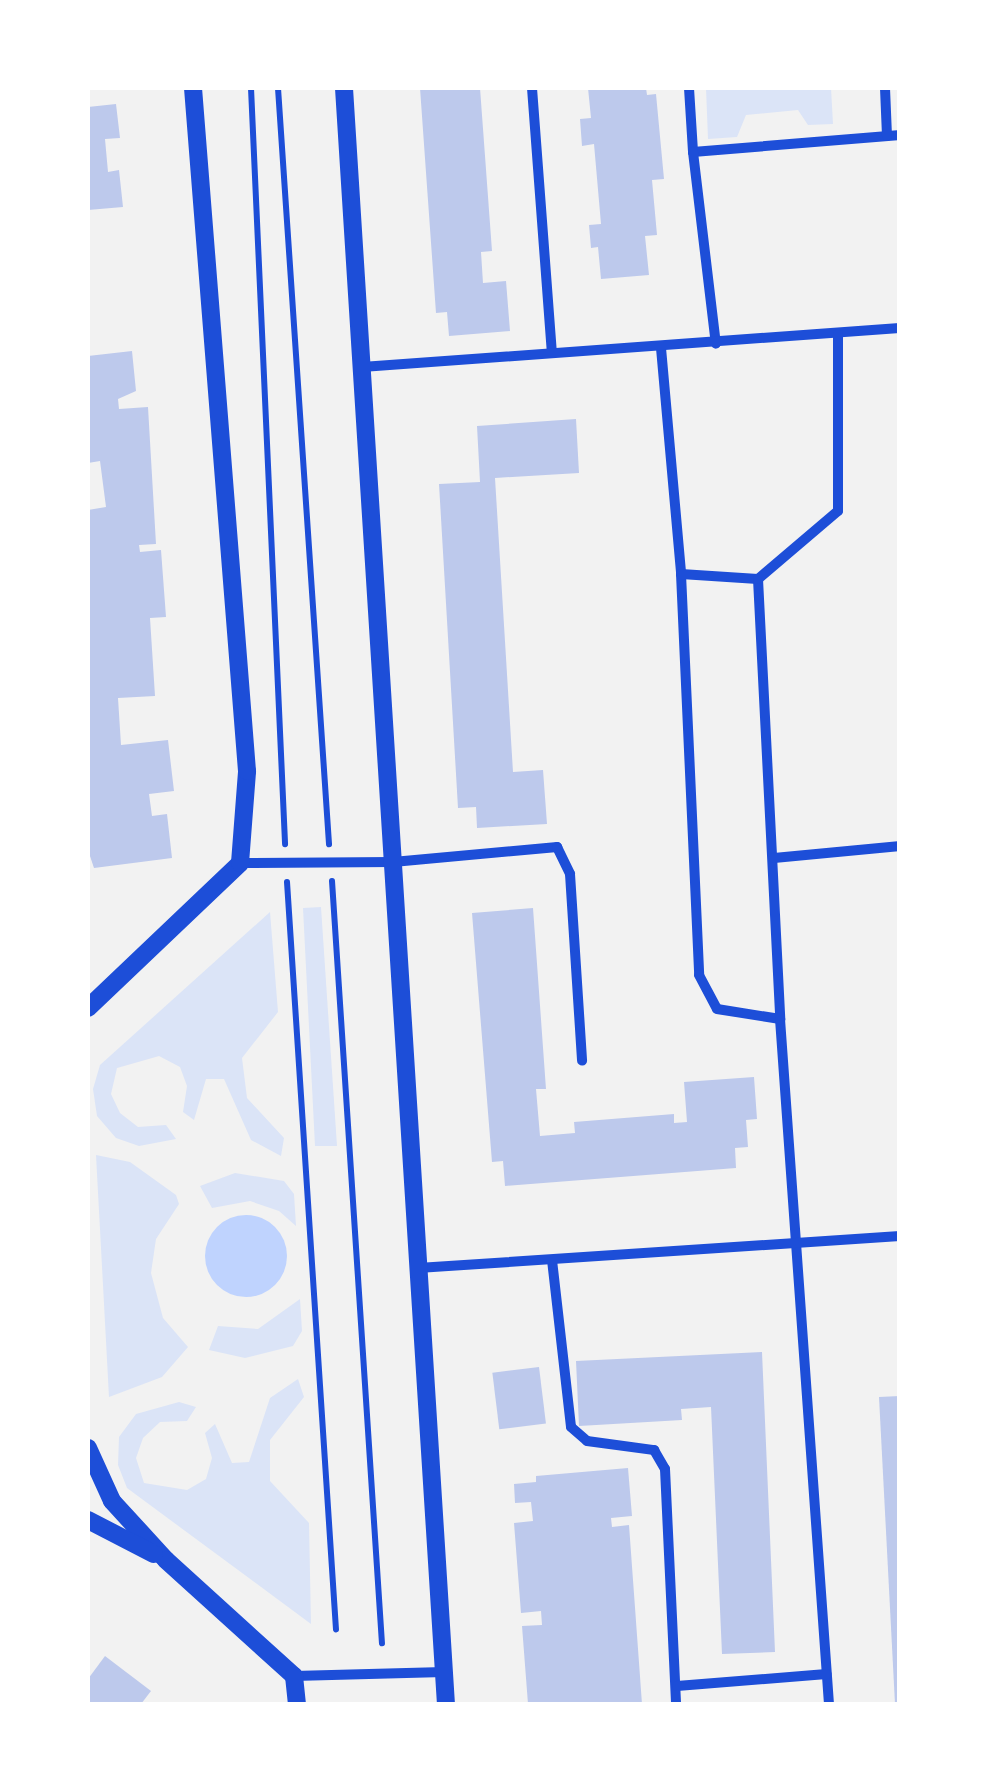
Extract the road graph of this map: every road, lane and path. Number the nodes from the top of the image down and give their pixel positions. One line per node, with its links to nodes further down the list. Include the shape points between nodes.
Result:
1 (193, 88): 22 (street, via 247,771)
2 (251, 88): 23 (path)
3 (278, 88): 20 (path)
4 (344, 88): 15 (street)
5 (532, 88): 14 (street)
6 (689, 88): 9 (street)
7 (885, 88): 8 (street)
8 (893, 135): 9 (street)
9 (692, 152): 12 (street)
10 (900, 328): 11 (street)
11 (838, 334): 12 (street); 17 (street, via 838,510)
12 (716, 344): 13 (street)
13 (661, 348): 14 (street); 16 (street)
14 (552, 351): 15 (street)
15 (362, 367): 21 (street)
16 (681, 574): 17 (street); 25 (street, via 699,975 717,1009)
17 (758, 579): 19 (street)
18 (900, 846): 19 (street)
19 (774, 858): 25 (street)
20 (330, 862): 21 (street); 23 (street); 35 (path)
21 (393, 862): 26 (street, via 467,850 557,846 564,852); 30 (street)
22 (240, 863): 23 (street); 24 (street)
23 (286, 863): 34 (path)
24 (88, 1008)
25 (780, 1018): 28 (street)
26 (582, 1061)
27 (900, 1236): 28 (street)
28 (798, 1243): 29 (street); 37 (street)
29 (552, 1260): 30 (street); 39 (street, via 571,1427 586,1441 654,1450 665,1468)
30 (418, 1268): 36 (street)
31 (88, 1448): 33 (street, via 112,1501)
32 (88, 1520): 33 (street)
33 (166, 1560): 38 (street)
34 (336, 1629)
35 (382, 1643)
36 (444, 1672): 38 (street); 41 (street)
37 (826, 1674): 39 (street); 43 (street)
38 (294, 1676): 40 (street)
39 (677, 1686): 42 (street)
40 (297, 1704)
41 (446, 1704)
42 (676, 1704)
43 (829, 1704)

